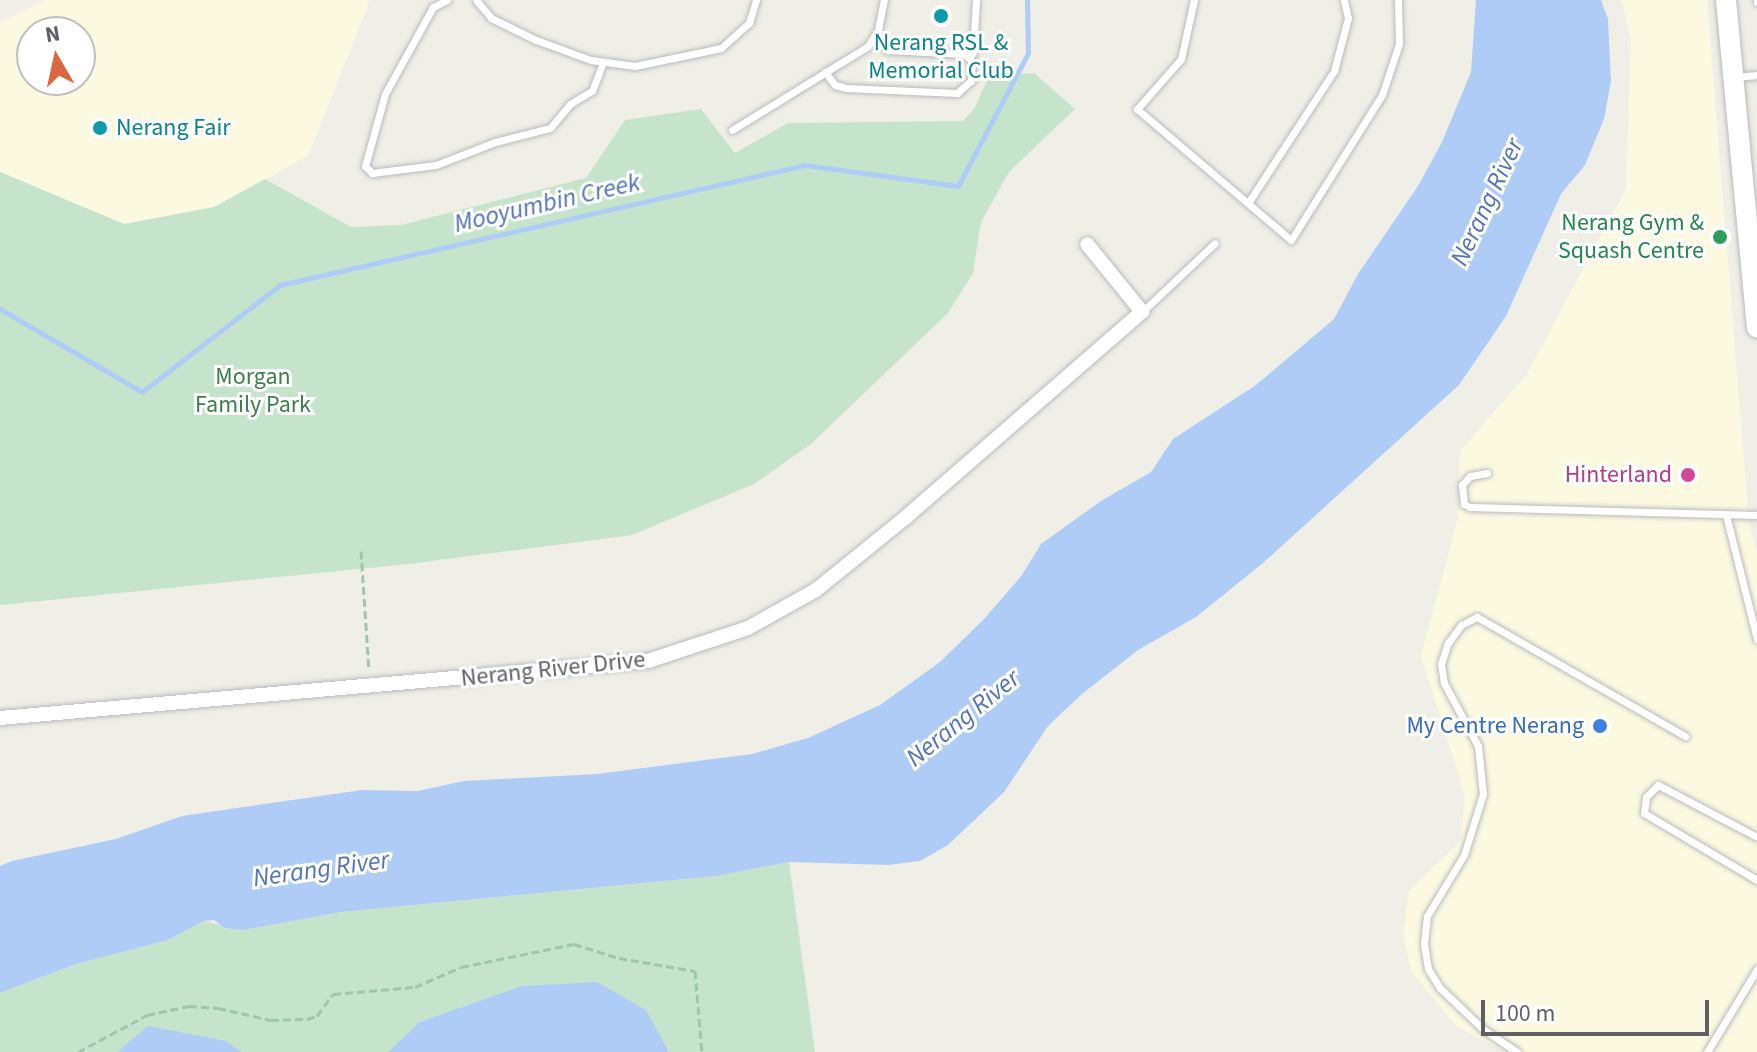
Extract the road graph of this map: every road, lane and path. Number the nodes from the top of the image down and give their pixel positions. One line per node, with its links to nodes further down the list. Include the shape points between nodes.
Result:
1 (447, 0): 12 (lane, via 433,7 385,94 365,166 372,173 436,165 550,128 570,104 592,91)
2 (476, 0): 12 (lane, via 505,26)
3 (756, 0): 12 (lane, via 749,23 721,48 635,66)
4 (884, 0): 10 (lane)
5 (976, 0): 11 (lane)
6 (1194, 0): 17 (lane, via 1181,59 1137,109)
7 (1344, 0): 17 (lane, via 1348,18 1334,71)
8 (1398, 0): 17 (lane, via 1399,44 1382,95 1291,240)
9 (1726, 0): 15 (main road)
10 (874, 40): 11 (lane, via 888,50); 13 (lane)
11 (970, 57): 13 (lane, via 971,81 957,93 840,87)
12 (603, 63)
13 (825, 72): 16 (lane)
14 (1757, 75): 15 (lane)
15 (1733, 77): 21 (main road)
16 (732, 130)
17 (1248, 203)
18 (1215, 243): 20 (lane)
19 (1087, 244): 20 (street)
20 (1142, 312): 27 (street, Nerang River Drive, via 816,590 748,628 648,661)
21 (1757, 328)
22 (1487, 473): 23 (lane, via 1470,476 1462,485 1464,504)
23 (1726, 515): 24 (lane); 26 (lane)
24 (1757, 515)
25 (361, 551): 27 (path)
26 (1757, 639)
27 (370, 686): 28 (street, Nerang River Drive)
28 (0, 718)
29 (1685, 736): 35 (lane, via 1477,617 1461,625 1448,643 1441,664 1444,683 1478,746 1483,794 1464,855 1427,916 1426,956 1434,979 1457,1007)
30 (1757, 837): 31 (lane, via 1658,785 1646,797 1644,813)
31 (1757, 880)
32 (1757, 969): 36 (lane)
33 (78, 1052): 34 (path, via 147,1015 189,1006 271,1020 307,1019 317,1016 333,994 415,987 461,967 574,944 695,971)
34 (702, 1052)
35 (1517, 1052)
36 (1707, 1052)

